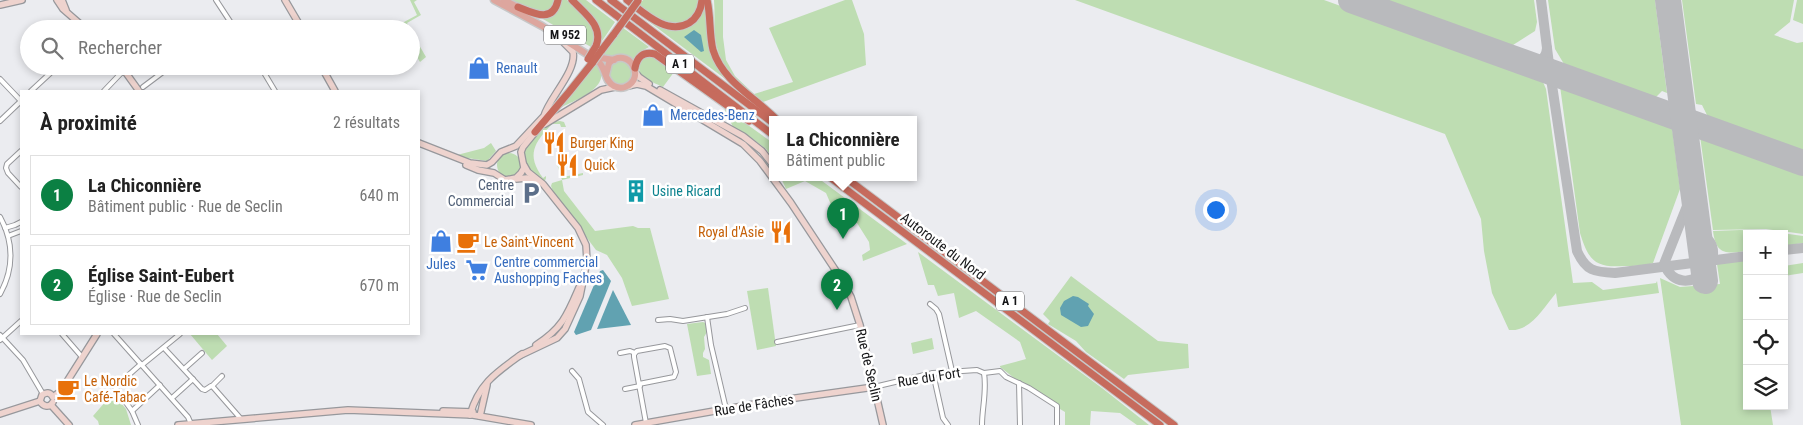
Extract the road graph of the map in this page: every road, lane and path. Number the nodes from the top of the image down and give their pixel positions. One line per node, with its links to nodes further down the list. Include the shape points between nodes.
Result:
1 (8, 0): 17 (street)
2 (22, 0): 17 (street)
3 (56, 0): 19 (street)
4 (62, 0): 19 (street)
5 (216, 0): 21 (street)
6 (283, 0): 22 (street); 23 (street)
7 (494, 0): 24 (main road, M 952)
8 (504, 0): 18 (main road, M 952)
9 (558, 0): 18 (highway, via 555,10 548,14)
10 (572, 0): 25 (highway, via 597,28)
11 (596, 0): 52 (highway, A 1)
12 (611, 0): 50 (highway, A 1)
13 (627, 0): 15 (highway, via 658,22 677,27 693,20)
14 (638, 0): 25 (highway, bridge)
15 (702, 0)
16 (708, 0): 49 (highway, via 714,50 723,70)
17 (0, 4)
18 (518, 7): 26 (main road, M 952, via 599,56)
19 (68, 13): 20 (street)
20 (76, 20)
21 (229, 20)
22 (293, 20)
23 (296, 20)
24 (542, 26): 29 (main road, M 952, via 598,61); 48 (street, via 570,47 574,56)
25 (599, 49): 27 (highway, bridge)
26 (614, 60): 28 (main road, via 626,59); 29 (main road, via 608,65)
27 (590, 61): 48 (highway); 53 (highway)
28 (635, 70): 39 (main road, via 634,80); 52 (highway, via 642,55 654,54 759,129); 61 (street, via 644,81 749,140)
29 (606, 74): 38 (main road)
30 (48, 75): 41 (street)
31 (117, 75): 42 (street)
32 (129, 75): 40 (street)
33 (159, 75): 40 (street)
34 (266, 75): 43 (street)
35 (326, 75): 44 (street)
36 (329, 75): 45 (street)
37 (0, 79): 46 (street)
38 (615, 86): 39 (main road); 53 (street, via 601,90)
39 (628, 86): 63 (street, Rue de Seclin, via 646,86 743,144)
40 (141, 89)
41 (32, 90)
42 (105, 90)
43 (275, 90)
44 (335, 90)
45 (336, 90)
46 (20, 100)
47 (20, 102): 51 (street)
48 (544, 116): 57 (street)
49 (772, 116)
50 (769, 120)
51 (0, 121)
52 (764, 128): 54 (highway, A 1)
53 (535, 132): 60 (street, via 523,147)
54 (769, 132)
55 (420, 144): 59 (street, via 478,165 489,165)
56 (420, 144): 64 (street)
57 (510, 149): 59 (street); 60 (street)
58 (20, 152): 70 (street, via 6,168)
59 (495, 158): 64 (street)
60 (522, 158): 62 (street)
61 (769, 160)
62 (524, 165): 65 (street, via 522,174); 71 (street)
63 (769, 173)
64 (498, 175): 65 (street, via 505,180)
65 (514, 179): 71 (street, via 531,180)
66 (775, 181): 72 (street, Rue de Seclin)
67 (780, 181): 72 (street, Rue de Seclin)
68 (835, 181): 136 (highway, Autoroute du Nord / A 1)
69 (850, 181): 137 (highway, Autoroute du Nord / A 1)
70 (20, 187)
71 (548, 191): 104 (street, via 582,235 587,254 580,296 564,332 519,356 499,370)
72 (791, 203): 84 (street, Rue de Seclin, via 844,282)
73 (0, 217): 75 (street)
74 (20, 222): 75 (street)
75 (5, 228): 77 (street)
76 (20, 231): 77 (street)
77 (8, 236): 78 (street, via 10,267)
78 (0, 294)
79 (930, 304): 99 (street, via 938,312)
80 (745, 308): 81 (street)
81 (707, 317): 82 (street); 116 (street)
82 (658, 320)
83 (20, 321): 89 (street)
84 (860, 325): 90 (street); 109 (street, Rue de Seclin)
85 (63, 335): 95 (street)
86 (96, 335): 95 (street)
87 (115, 335): 96 (street)
88 (179, 335): 91 (street)
89 (1, 337): 111 (street, via 27,366)
90 (777, 342)
91 (164, 348): 96 (street); 97 (street)
92 (202, 353): 97 (street)
93 (620, 353): 94 (street)
94 (635, 353): 107 (street); 107 (street, via 669,347 676,372 671,379)
95 (82, 357): 112 (street, via 61,391)
96 (141, 364): 106 (street); 117 (street, via 114,387)
97 (184, 369): 103 (street)
98 (572, 370): 129 (street, via 579,379 588,412)
99 (952, 371): 100 (street, Rue du Fort); 101 (street, Rue du Fort, via 978,370)
100 (933, 374): 109 (street, Rue du Fort); 132 (street, via 943,418)
101 (984, 374): 105 (street, Rue du Fort, via 1000,371); 133 (street)
102 (222, 376): 108 (street)
103 (193, 379): 108 (street, via 202,389); 113 (street)
104 (488, 383): 118 (street); 120 (street)
105 (1019, 383): 134 (street); 135 (street, Rue du Fort, via 1057,406)
106 (160, 385): 113 (street); 117 (street)
107 (639, 385): 110 (street); 123 (street)
108 (212, 386): 121 (street)
109 (874, 387): 116 (street, Rue de Fâches); 131 (street, Rue de Seclin)
110 (625, 389)
111 (44, 394): 112 (street, via 49,393); 114 (street)
112 (53, 397): 115 (street)
113 (172, 398): 124 (street)
114 (40, 400): 115 (street, via 44,406); 119 (street)
115 (51, 405): 125 (street)
116 (726, 409): 123 (street, Rue de Fâches)
117 (132, 411): 126 (street)
118 (470, 413): 120 (street); 121 (street, via 345,410)
119 (0, 414)
120 (480, 415): 128 (street)
121 (242, 419): 122 (street)
122 (213, 423): 124 (street)
123 (646, 423): 130 (street, Rue de Fâches)
124 (191, 424): 127 (street)
125 (69, 425)
126 (138, 425)
127 (178, 425)
128 (528, 425)
129 (603, 425)
130 (635, 425)
131 (884, 425)
132 (948, 425)
133 (982, 425)
134 (1020, 425)
135 (1057, 425)
136 (1160, 425)
137 (1174, 425)

